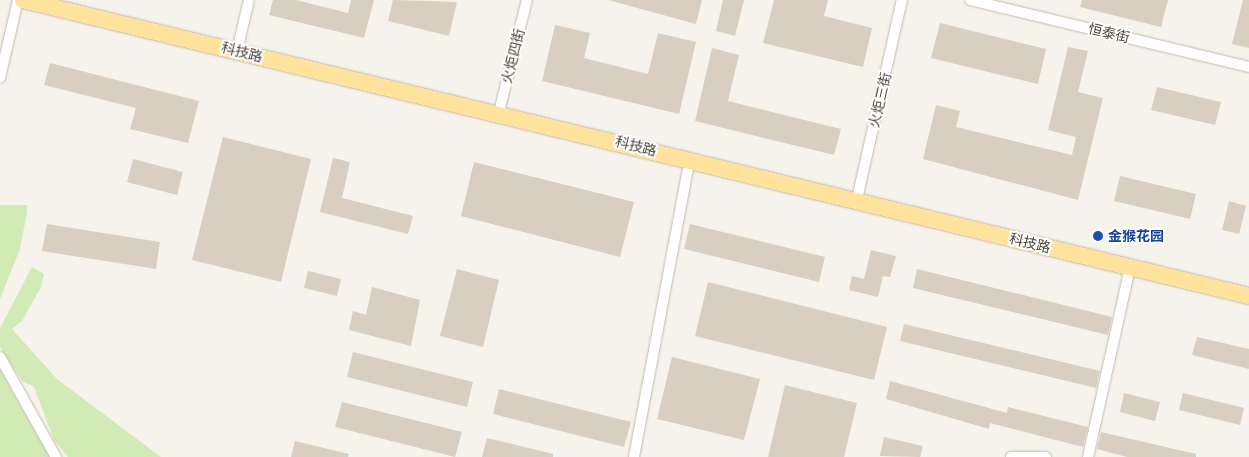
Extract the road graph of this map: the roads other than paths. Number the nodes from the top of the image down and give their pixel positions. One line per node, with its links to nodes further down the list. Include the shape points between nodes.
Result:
1 (18, 0): 9 (street)
2 (23, 0): 7 (main road, 科技路)
3 (249, 0): 7 (street)
4 (527, 0): 10 (street, 火炬四街)
5 (902, 0): 12 (street, 火炬三街)
6 (970, 0): 8 (street, 恒泰街)
7 (237, 51): 10 (main road, 科技路)
8 (1249, 67)
9 (0, 78)
10 (499, 112): 11 (main road, 科技路)
11 (690, 159): 12 (main road, 科技路); 17 (street)
12 (857, 199): 13 (main road, 科技路)
13 (1130, 268): 14 (main road, 科技路); 20 (street)
14 (1249, 296)
15 (0, 357): 16 (street)
16 (56, 457)
17 (634, 457)
18 (1011, 457): 19 (street)
19 (1046, 457)
20 (1088, 457)

